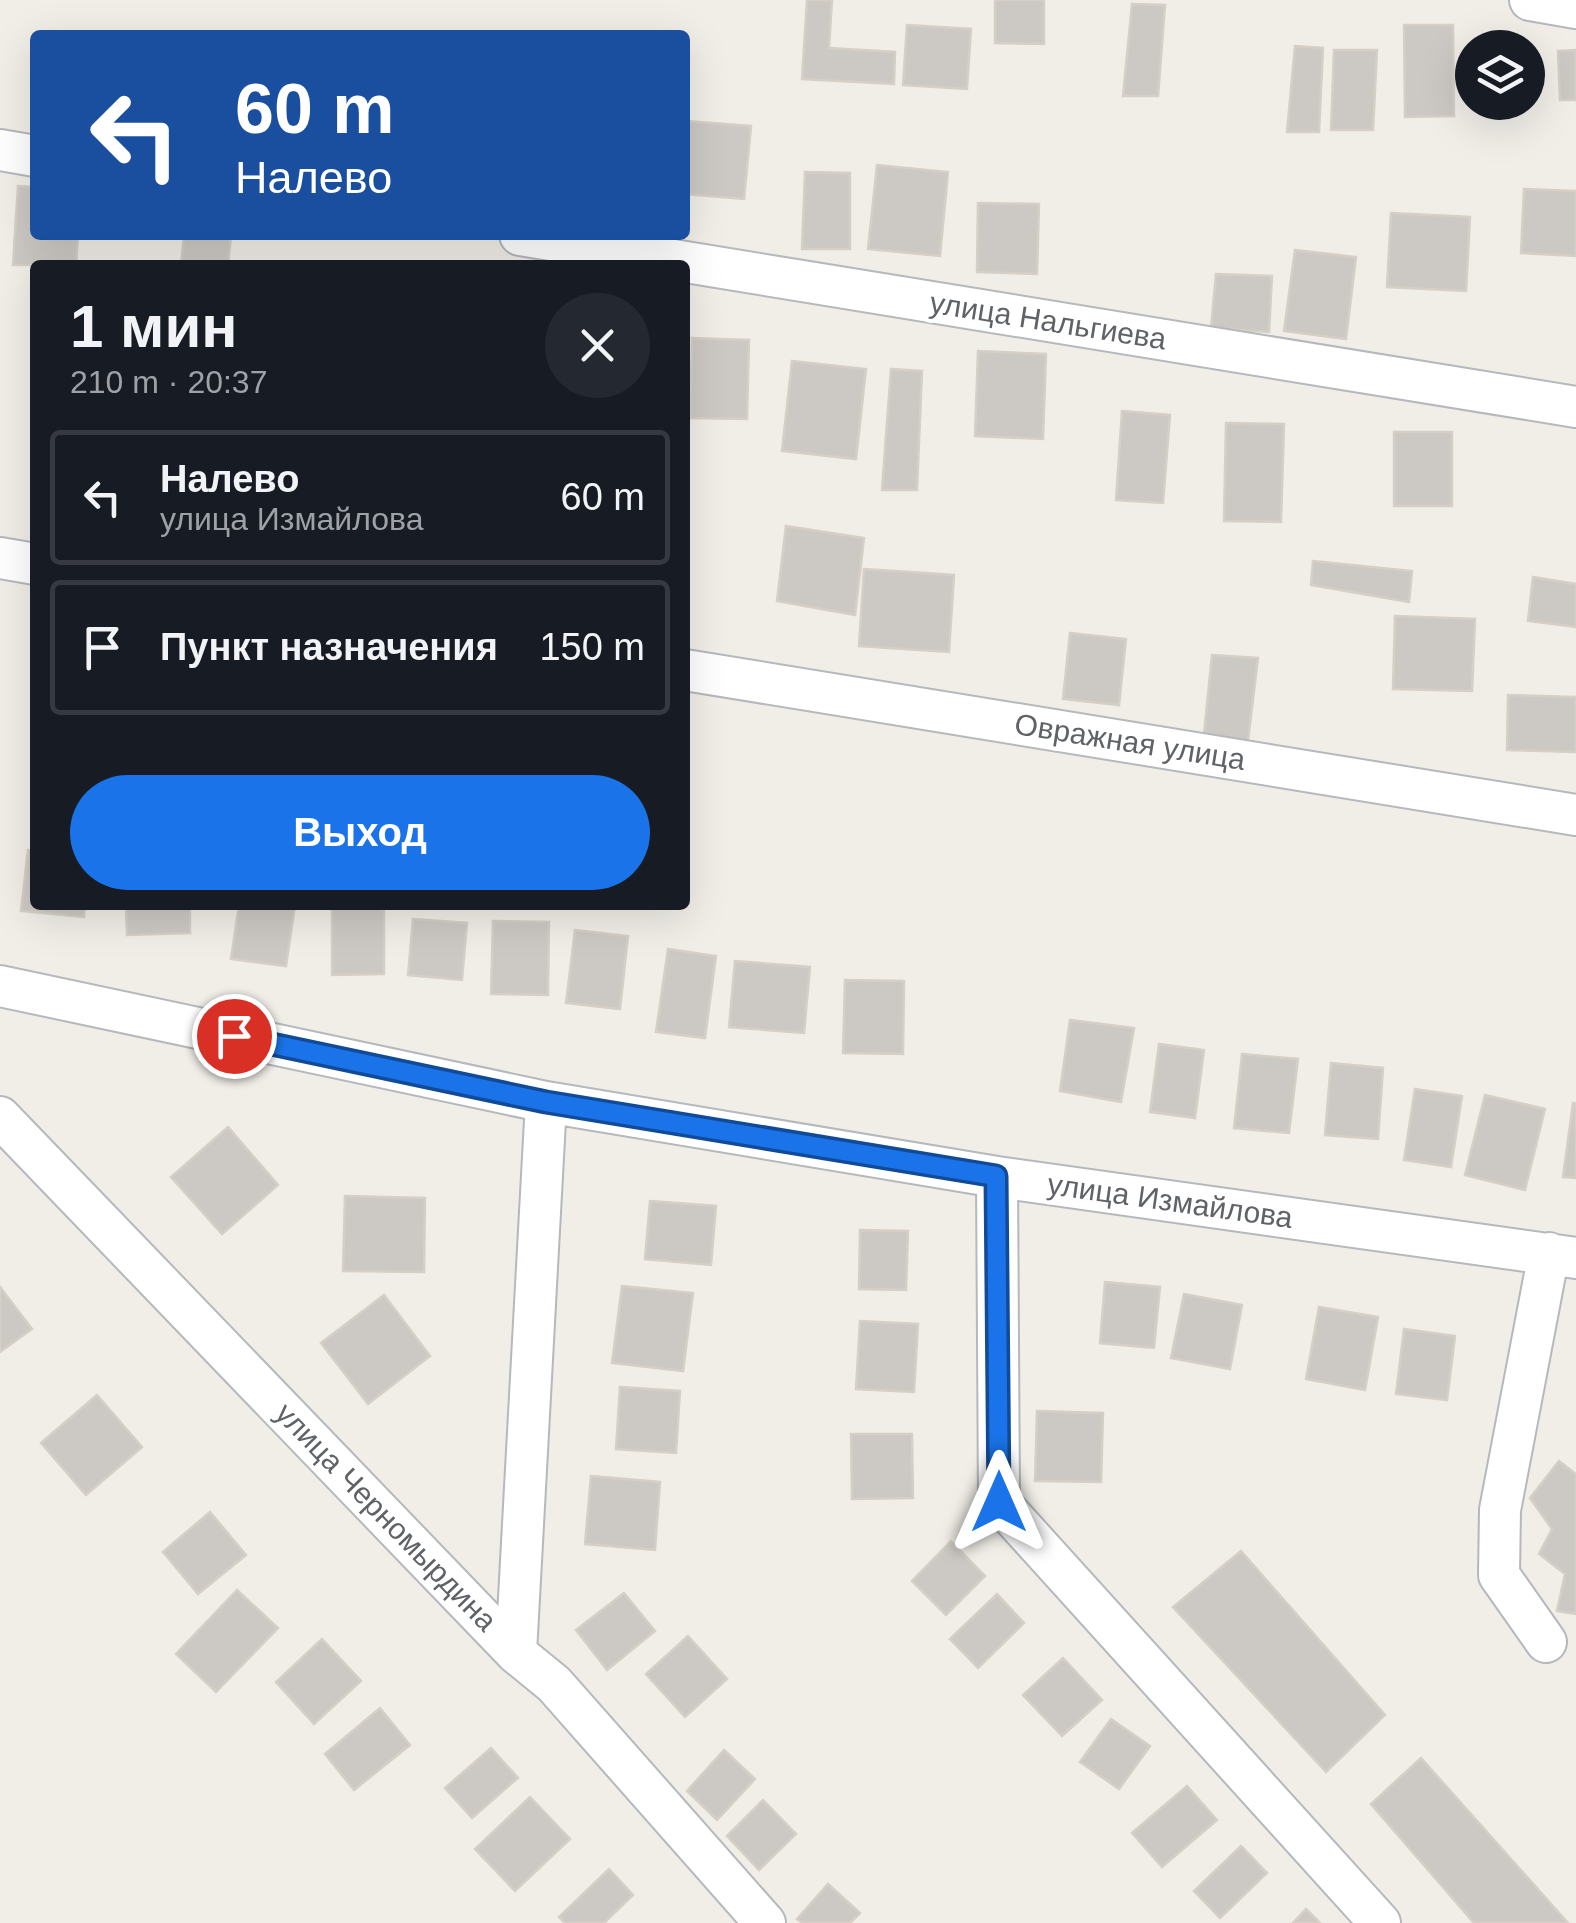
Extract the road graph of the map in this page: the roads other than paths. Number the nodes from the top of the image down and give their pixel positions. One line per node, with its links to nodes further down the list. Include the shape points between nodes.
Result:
1 (1530, 0): 2 (street)
2 (1576, 8)
3 (0, 150): 4 (street)
4 (30, 155)
5 (551, 240): 6 (street, улица Нальгиева)
6 (673, 260)
7 (690, 263): 8 (street, улица Нальгиева)
8 (1576, 407)
9 (0, 558): 10 (street)
10 (30, 563)
11 (690, 671): 12 (street, Овражная улица)
12 (1576, 815)
13 (0, 986): 14 (street, улица Измайлова)
14 (546, 1102): 16 (street, улица Измайлова); 19 (street)
15 (0, 1116): 19 (street, улица Черномырдина)
16 (996, 1176): 17 (street, улица Измайлова); 21 (street, via 999,1502)
17 (1562, 1256): 18 (street, via 1500,1510 1500,1575)
18 (1546, 1642)
19 (516, 1652): 20 (street, улица Черномырдина, via 554,1684)
20 (765, 1923)
21 (1380, 1923)

